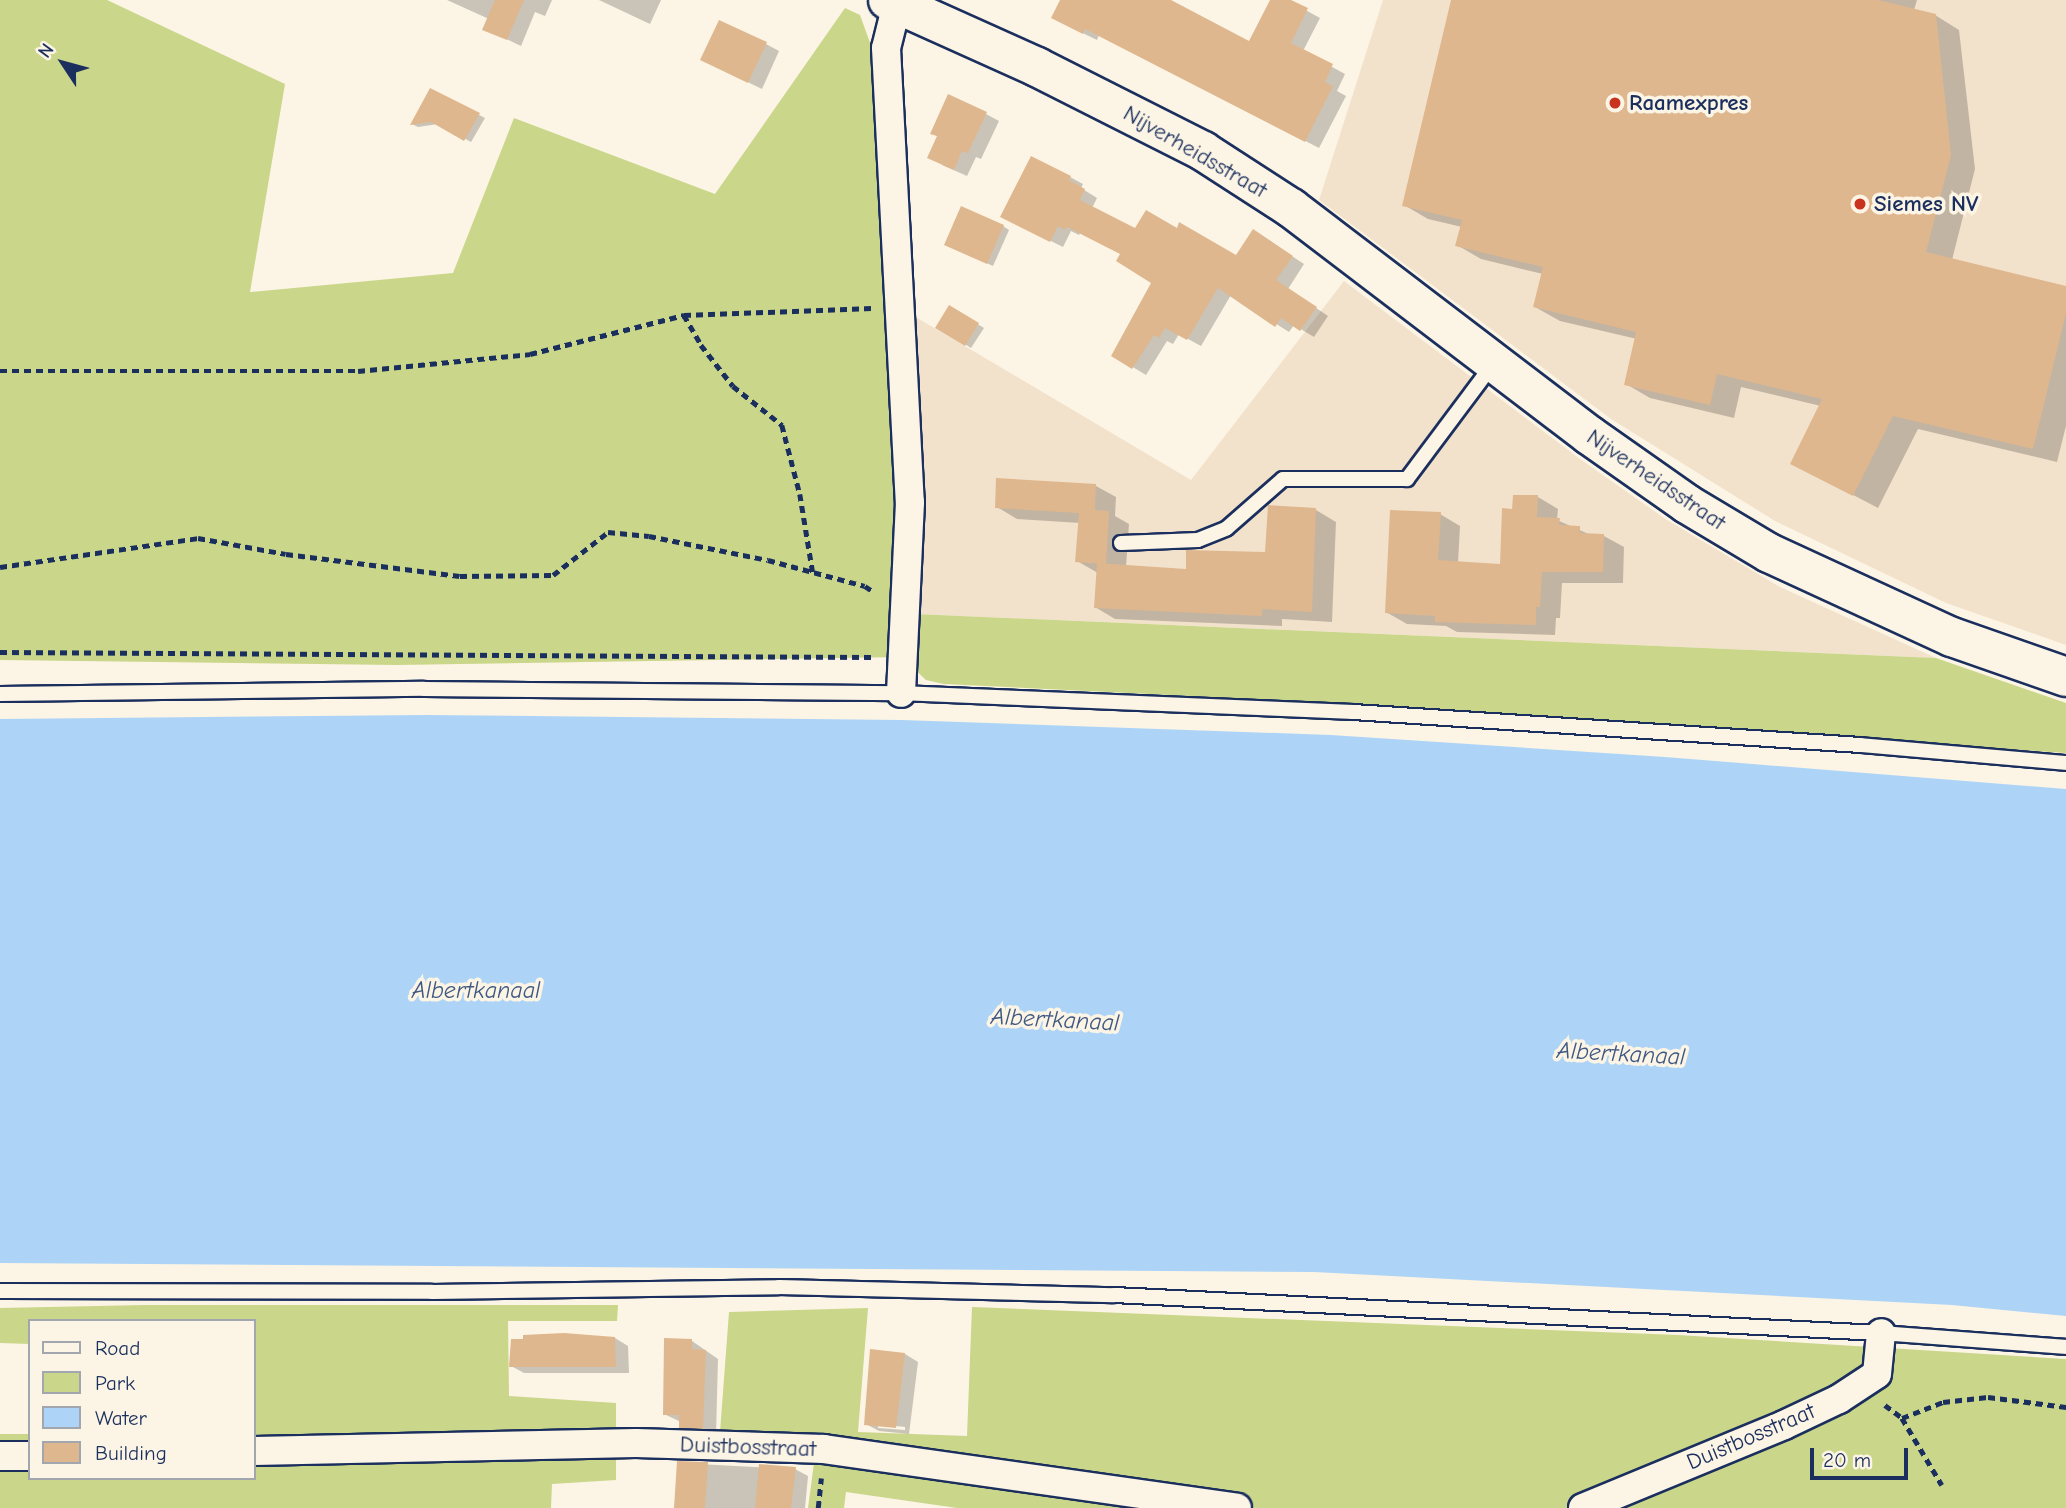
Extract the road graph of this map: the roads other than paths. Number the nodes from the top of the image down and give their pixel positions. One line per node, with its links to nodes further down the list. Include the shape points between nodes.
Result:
1 (894, 1): 2 (street, Nijverheidsstraat, via 1203,151 1292,208); 5 (street, Nijverheidsstraat, via 886,48 910,502)
2 (1494, 362): 3 (lane, via 1407,479 1283,479 1227,528 1198,540); 4 (street, Nijverheidsstraat, via 1676,496 1769,554 1952,638)
3 (1121, 543)
4 (2066, 677)
5 (901, 693): 6 (lane, via 424,689); 7 (lane, via 1353,712)
6 (0, 694)
7 (2066, 763)
8 (0, 1291): 9 (lane, via 779,1287 1114,1295)
9 (1881, 1332): 10 (lane); 15 (street, Duistbosstraat, via 1877,1374 1858,1387 1784,1425)
10 (2066, 1347)
11 (256, 1451): 14 (street, Duistbosstraat, via 635,1443 824,1449)
12 (0, 1456): 13 (street)
13 (28, 1456)
14 (1237, 1508)
15 (1583, 1508)

